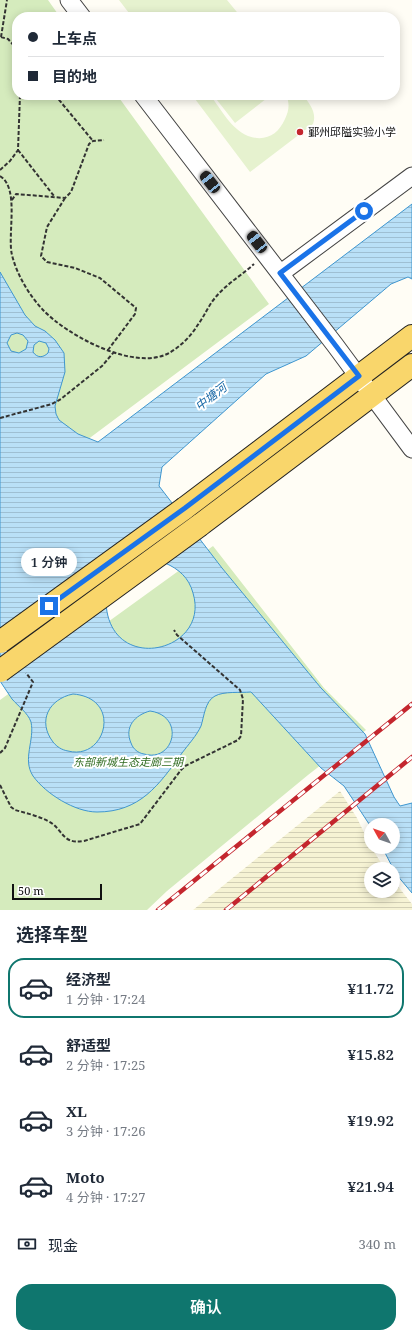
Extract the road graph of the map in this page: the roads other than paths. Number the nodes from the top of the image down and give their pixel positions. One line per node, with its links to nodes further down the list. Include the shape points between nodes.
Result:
1 (69, 0): 2 (street)
2 (78, 12)
3 (146, 100): 5 (street)
4 (412, 176): 5 (street)
5 (282, 275): 8 (street)
6 (412, 336): 8 (main road)
7 (412, 364): 9 (main road)
8 (359, 376): 9 (street); 11 (main road, bridge, via 185,508)
9 (373, 394): 10 (street); 12 (main road, bridge)
10 (412, 449)
11 (0, 642)
12 (0, 671)

